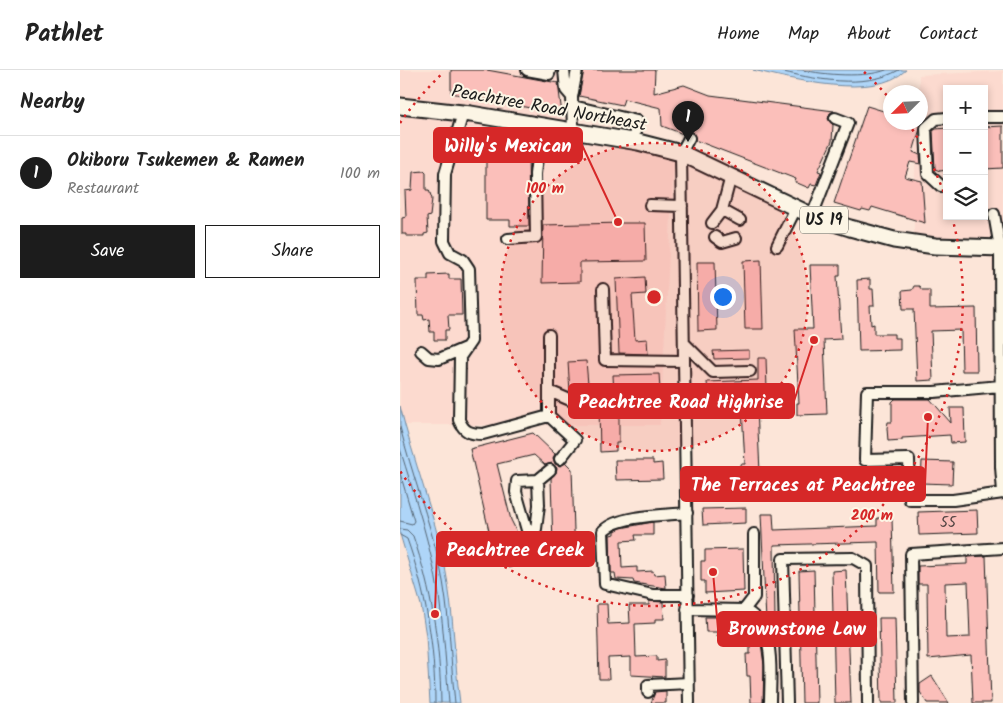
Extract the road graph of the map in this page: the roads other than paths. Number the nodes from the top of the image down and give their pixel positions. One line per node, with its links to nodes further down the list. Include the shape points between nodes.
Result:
1 (528, 70): 2 (street, via 549,74)
2 (550, 70)
3 (564, 70): 5 (street, via 566,90)
4 (577, 70): 5 (street)
5 (572, 102): 13 (street); 15 (street, via 638,121)
6 (400, 106): 7 (highway, Peachtree Road Northeast / US 19)
7 (463, 113): 12 (highway, Peachtree Road Northeast / US 19); 36 (street, via 445,174 444,241 450,252 463,260 469,269 471,341)
8 (988, 117): 9 (street)
9 (1003, 117)
10 (835, 118): 24 (street, via 848,123)
11 (943, 118): 18 (street, via 936,119 926,128 928,174)
12 (541, 126): 13 (highway, Peachtree Road Northeast / US 19); 29 (street, via 535,174 536,237)
13 (572, 131): 15 (highway, Peachtree Road Northeast / US 19)
14 (689, 138): 16 (street)
15 (633, 142): 16 (highway, Peachtree Road Northeast / US 19)
16 (681, 153): 17 (highway, Peachtree Road Northeast / US 19); 20 (street)
17 (731, 176): 21 (highway, Peachtree Road Northeast / US 19); 22 (street)
18 (941, 186)
19 (650, 204): 20 (street)
20 (682, 206): 35 (street)
21 (796, 208): 24 (highway, Peachtree Road Northeast / US 19); 30 (street)
22 (722, 210): 25 (street); 26 (street)
23 (994, 214): 31 (street)
24 (812, 216): 31 (highway, Peachtree Road Northeast / US 19, via 894,240 935,246)
25 (740, 220)
26 (712, 223)
27 (715, 237): 28 (street, via 722,242)
28 (736, 238)
29 (508, 239)
30 (777, 246)
31 (1001, 248): 34 (street)
32 (603, 289): 38 (street, via 605,360)
33 (549, 335): 41 (street)
34 (1001, 338): 40 (street)
35 (684, 342): 38 (street); 39 (street, via 713,372)
36 (465, 348): 37 (street, via 439,359 429,358); 43 (street, via 460,357 458,420 463,429 472,434 483,434)
37 (421, 351)
38 (684, 361): 48 (street)
39 (750, 371)
40 (1000, 386): 47 (street); 47 (street, via 934,392 867,392 865,460 909,459 910,500 953,500)
41 (549, 391): 42 (street); 43 (street)
42 (584, 406)
43 (549, 416): 44 (street, via 575,440)
44 (560, 458)
45 (550, 470): 46 (street)
46 (538, 480): 46 (street, via 517,481 516,492 527,530 536,529)
47 (1003, 492)
48 (686, 513): 51 (street); 51 (street, via 634,518 613,524 603,532 602,539 605,584 653,595)
49 (754, 534): 53 (street, via 754,597)
50 (1003, 548): 60 (street, via 911,554)
51 (688, 595): 52 (street)
52 (687, 609): 53 (street); 54 (street)
53 (744, 610): 57 (street, via 758,621 768,643)
54 (689, 683): 55 (street, via 648,685); 56 (street)
55 (648, 692)
56 (689, 703)
57 (770, 703)
58 (787, 703): 59 (street, via 783,559 853,558 867,566)
59 (868, 703)
60 (913, 703)

